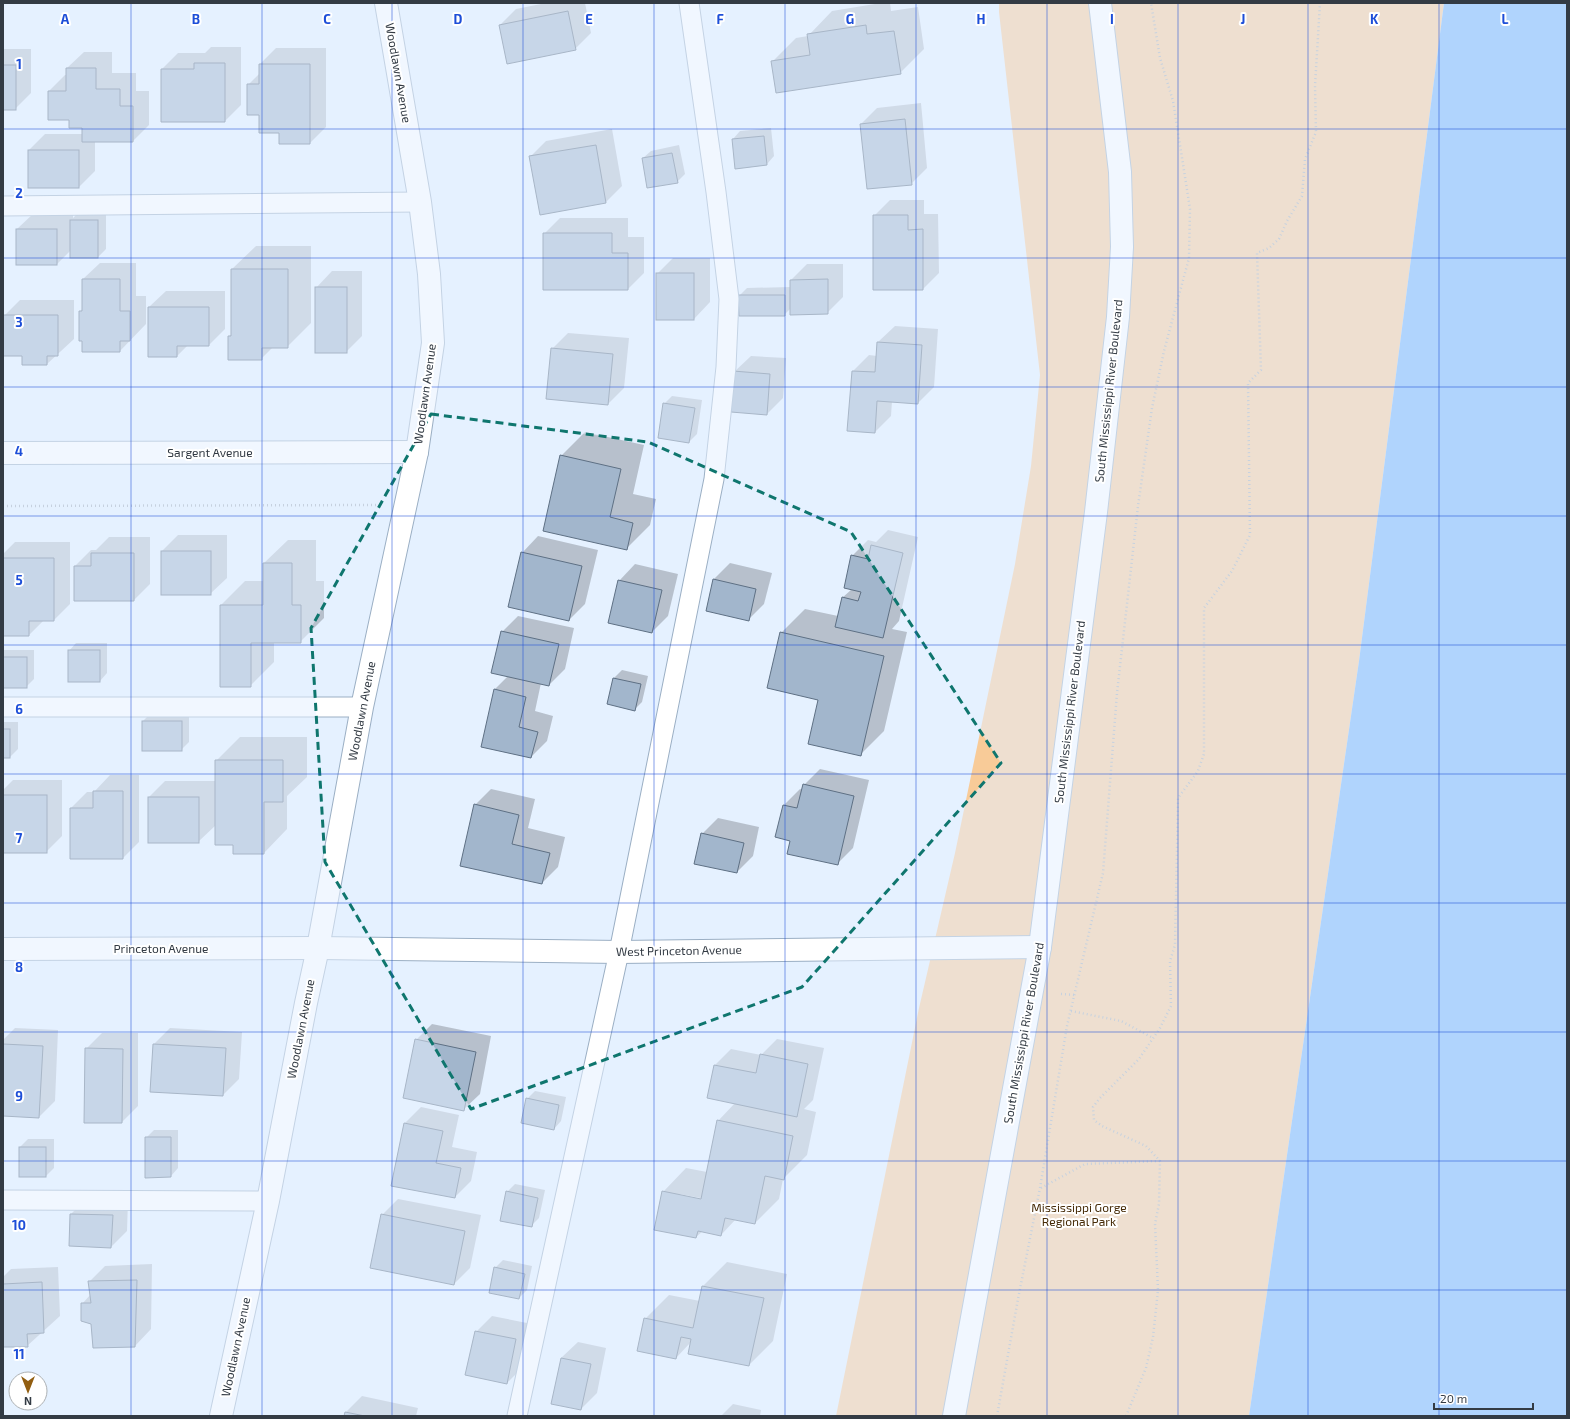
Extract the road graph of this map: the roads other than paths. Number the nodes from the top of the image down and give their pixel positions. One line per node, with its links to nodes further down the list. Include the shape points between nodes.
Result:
1 (386, 3): 4 (street, Woodlawn Avenue)
2 (689, 3): 13 (lane, via 729,299 726,367 714,479)
3 (1100, 3): 10 (street, South Mississippi River Boulevard, via 1120,172 1122,246 1118,317 1096,512)
4 (420, 202): 5 (lane); 6 (street, Woodlawn Avenue, via 429,274 433,343)
5 (3, 206)
6 (416, 452): 7 (street, Sargent Avenue); 9 (street, Woodlawn Avenue)
7 (3, 453)
8 (3, 707): 9 (lane)
9 (362, 707): 11 (street, Woodlawn Avenue)
10 (1040, 947): 13 (street, West Princeton Avenue); 18 (street, South Mississippi River Boulevard)
11 (318, 948): 12 (street, Princeton Avenue); 13 (street, West Princeton Avenue); 15 (street, Woodlawn Avenue)
12 (3, 949)
13 (620, 952): 17 (lane)
14 (3, 1200): 15 (lane)
15 (268, 1201): 16 (street, Woodlawn Avenue)
16 (221, 1416)
17 (517, 1416)
18 (954, 1416)

